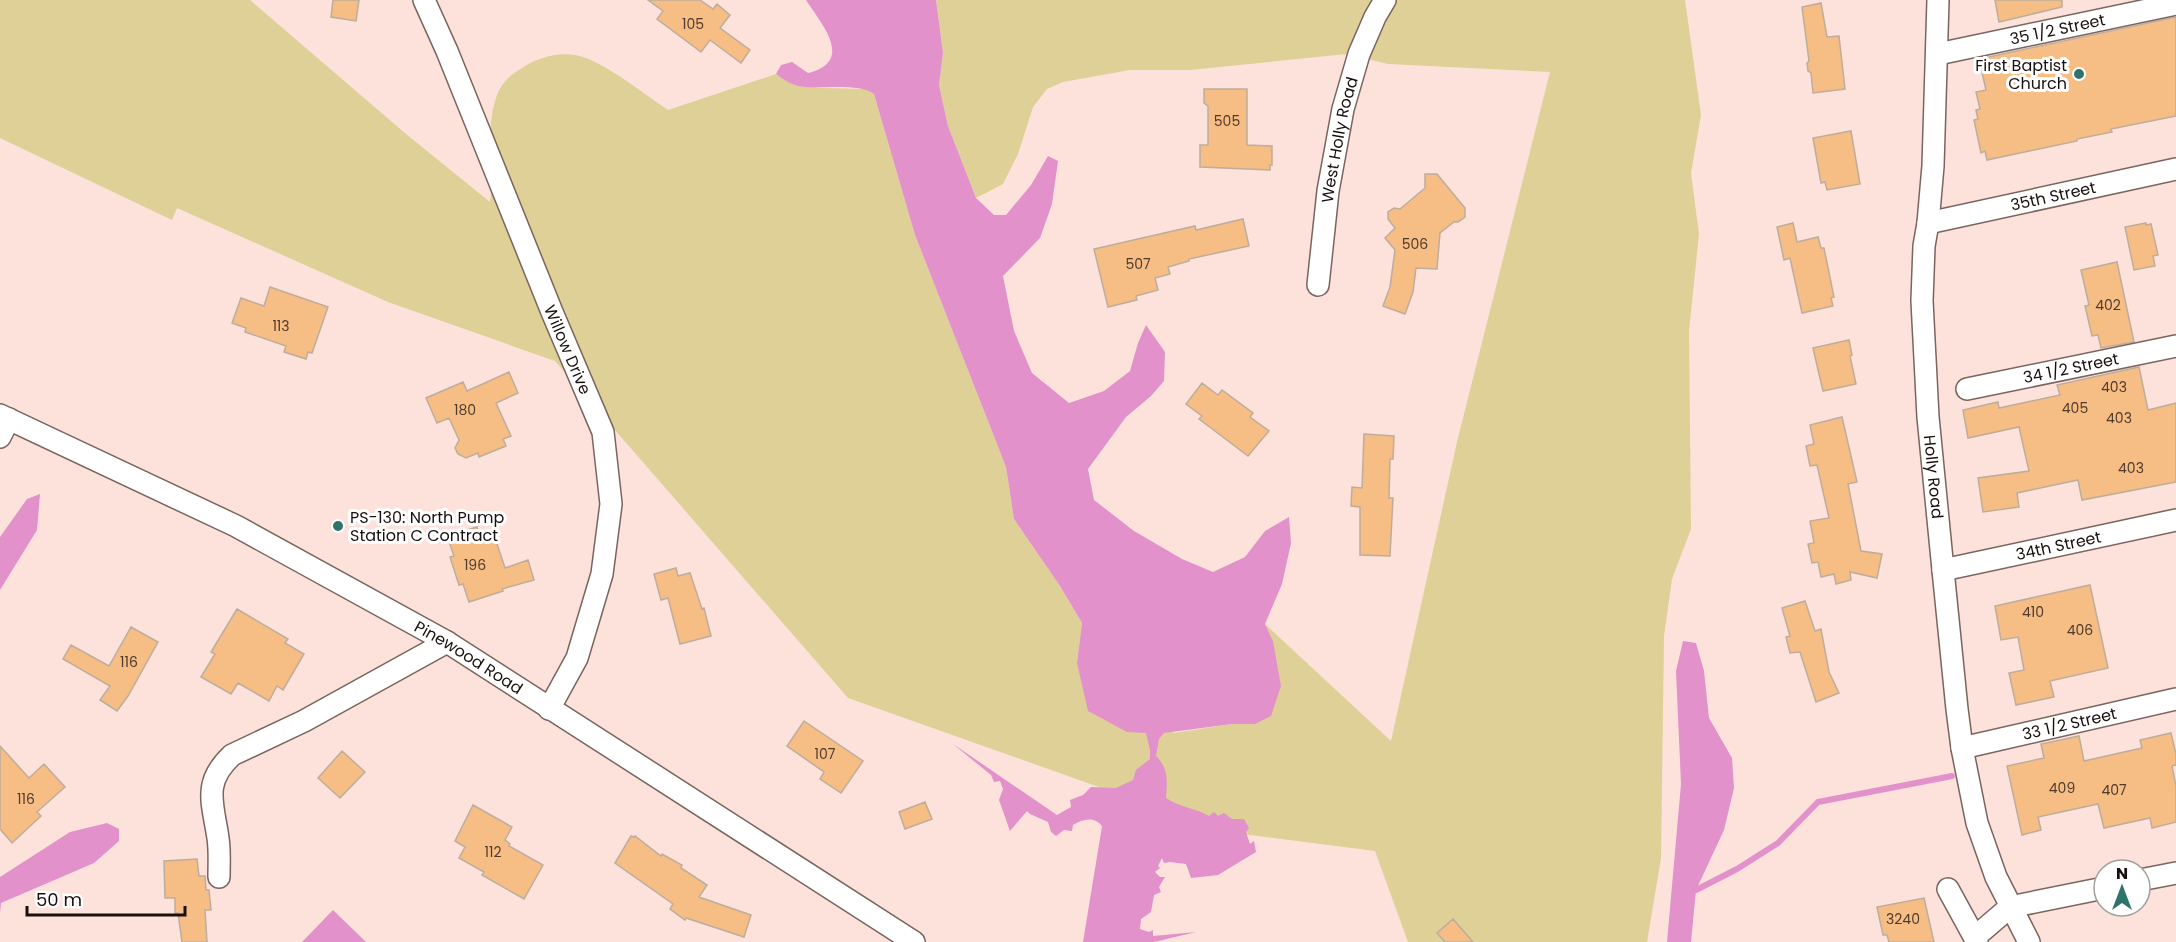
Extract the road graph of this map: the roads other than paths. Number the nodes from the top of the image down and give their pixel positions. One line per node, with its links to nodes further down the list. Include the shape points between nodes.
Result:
1 (424, 0): 16 (street, Willow Drive, via 603,432 611,504 602,574 578,658)
2 (1385, 0): 8 (street, West Holly Road, via 1359,54 1342,109)
3 (1938, 0): 5 (street, Holly Road)
4 (2176, 4): 5 (street, 35 1/2 Street)
5 (1938, 54): 7 (street, Holly Road)
6 (2176, 170): 7 (street, 35th Street)
7 (1928, 224): 13 (street, Holly Road, via 1922,301 1928,417)
8 (1318, 285)
9 (2176, 346): 10 (street, 34 1/2 Street)
10 (1967, 389)
11 (3, 424): 14 (street, Pinewood Road, via 236,526)
12 (2176, 520): 13 (street, 34th Street)
13 (1943, 570): 17 (street, Holly Road)
14 (447, 642): 16 (street, Pinewood Road); 19 (street, via 304,721 232,754 222,763 211,789)
15 (2176, 699): 17 (street, 33 1/2 Street)
16 (549, 709): 25 (street, Pinewood Road)
17 (1962, 748): 23 (street, Holly Road, via 1984,846)
18 (2176, 873): 20 (street)
19 (219, 877)
20 (2152, 878)
21 (1948, 889): 24 (street)
22 (2092, 890): 23 (street)
23 (2010, 907): 24 (street); 26 (street, Holly Road)
24 (1976, 939)
25 (915, 942)
26 (2029, 942)

